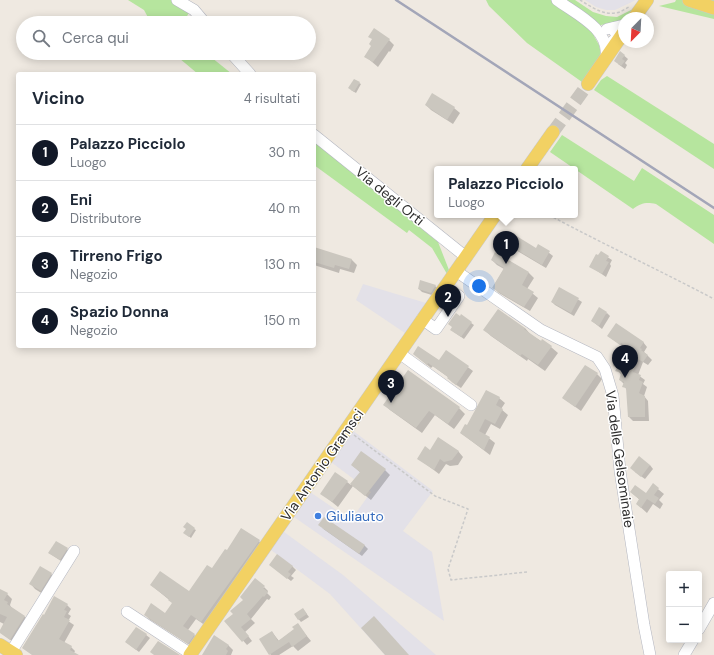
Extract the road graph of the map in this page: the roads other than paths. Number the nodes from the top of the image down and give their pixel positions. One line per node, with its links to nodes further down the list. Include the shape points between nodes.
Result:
1 (177, 0): 7 (street)
2 (557, 0): 8 (street)
3 (689, 0): 5 (main road)
4 (645, 2): 6 (main road)
5 (714, 8)
6 (638, 12)
7 (199, 16)
8 (596, 28): 9 (street); 12 (street)
9 (618, 33)
10 (618, 34): 12 (street)
11 (618, 35): 13 (main road)
12 (604, 42): 13 (street)
13 (606, 57): 16 (main road)
14 (237, 60): 15 (street)
15 (248, 72)
16 (588, 84)
17 (553, 132): 19 (main road)
18 (316, 136): 21 (street, Via degli Orti)
19 (529, 166)
20 (493, 218): 21 (main road, Via Antonio Gramsci)
21 (466, 257): 22 (main road, Via Antonio Gramsci)
22 (456, 271): 23 (main road, Via Antonio Gramsci); 33 (street, Via delle Gelsominaie, via 541,330 597,357 605,370 613,396 620,471)
23 (399, 352): 24 (street); 32 (main road, Via Antonio Gramsci)
24 (471, 405)
25 (74, 551): 31 (street)
26 (714, 603): 28 (street)
27 (127, 612): 32 (street)
28 (702, 624)
29 (691, 643): 34 (street)
30 (0, 645): 31 (main road)
31 (14, 654)
32 (190, 654)
33 (650, 655)
34 (684, 655)

